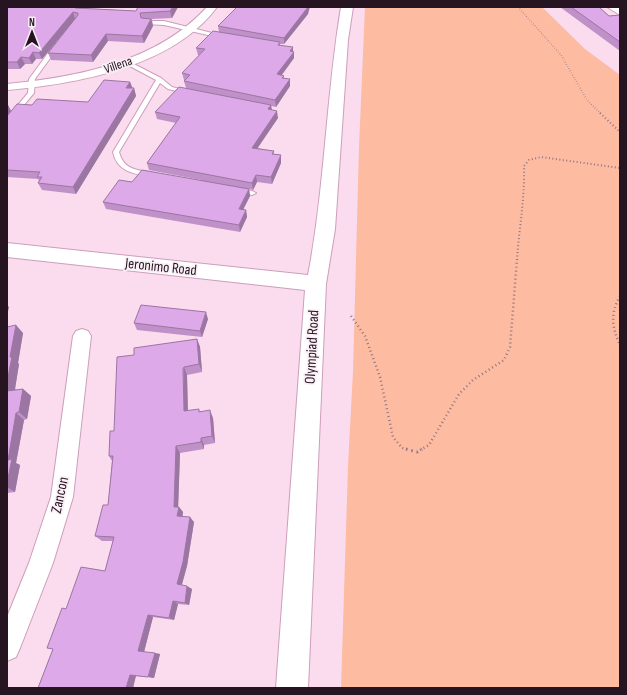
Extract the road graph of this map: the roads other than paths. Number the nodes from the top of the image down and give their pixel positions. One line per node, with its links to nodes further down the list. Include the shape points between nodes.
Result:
1 (212, 7): 6 (street, Villena)
2 (346, 7): 19 (main road, Olympiad Road, via 326,229)
3 (612, 7): 4 (street)
4 (620, 12)
5 (145, 22): 6 (lane, via 164,23)
6 (191, 30): 7 (lane); 9 (street, Villena)
7 (225, 36)
8 (63, 38): 11 (lane, via 35,74)
9 (128, 63): 10 (lane); 11 (street, Villena, via 64,80)
10 (159, 79): 13 (lane, via 170,88); 15 (lane, via 116,152 121,166 131,171)
11 (32, 84): 12 (street, Villena); 14 (lane, via 31,93)
12 (7, 87)
13 (199, 94)
14 (7, 122)
15 (161, 176)
16 (230, 189): 17 (lane)
17 (252, 193)
18 (7, 250): 19 (main road, Jeronimo Road)
19 (316, 284): 22 (main road, Olympiad Road)
20 (82, 336): 21 (street, Zancon, via 62,497 41,563)
21 (7, 648)
22 (292, 688)

